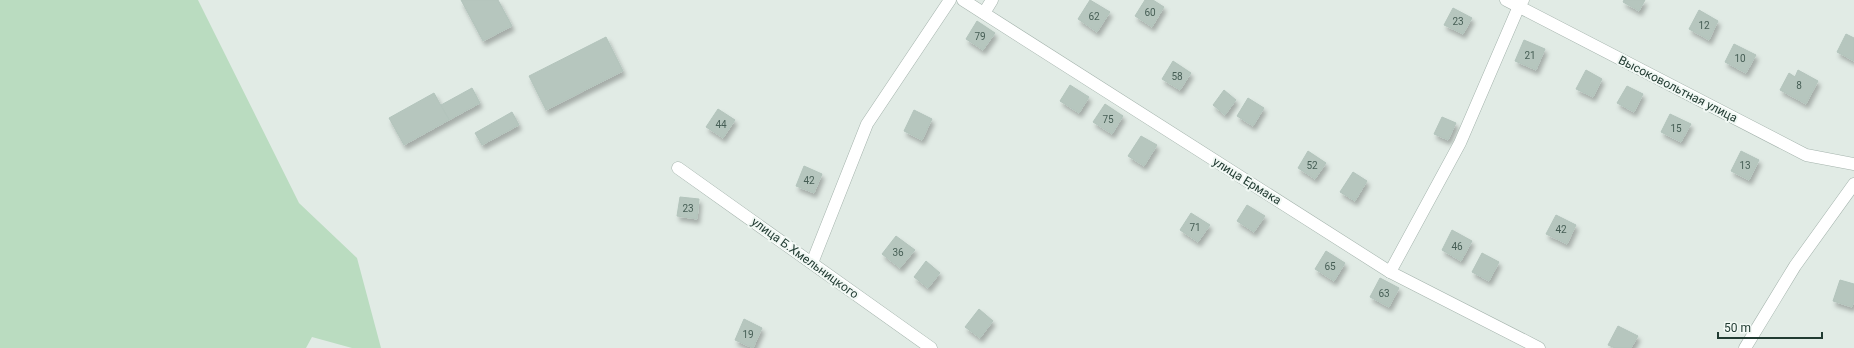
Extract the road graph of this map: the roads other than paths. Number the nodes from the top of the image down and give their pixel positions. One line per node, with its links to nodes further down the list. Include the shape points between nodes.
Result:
1 (950, 0): 10 (street, via 867,124)
2 (963, 0): 6 (street, улица Ермака)
3 (992, 0): 6 (street)
4 (1506, 0): 5 (street, Высоковольтная улица)
5 (1521, 3): 7 (street, Высоковольтная улица, via 1806,155); 11 (street, via 1460,143)
6 (984, 14): 11 (street, улица Ермака)
7 (1854, 164)
8 (678, 168): 10 (street, улица Б.Хмельницкого)
9 (1854, 184): 14 (street, via 1795,266)
10 (812, 263): 12 (street, улица Б.Хмельницкого)
11 (1390, 272): 13 (street, улица Ермака)
12 (931, 348)
13 (1538, 348)
14 (1745, 348)

